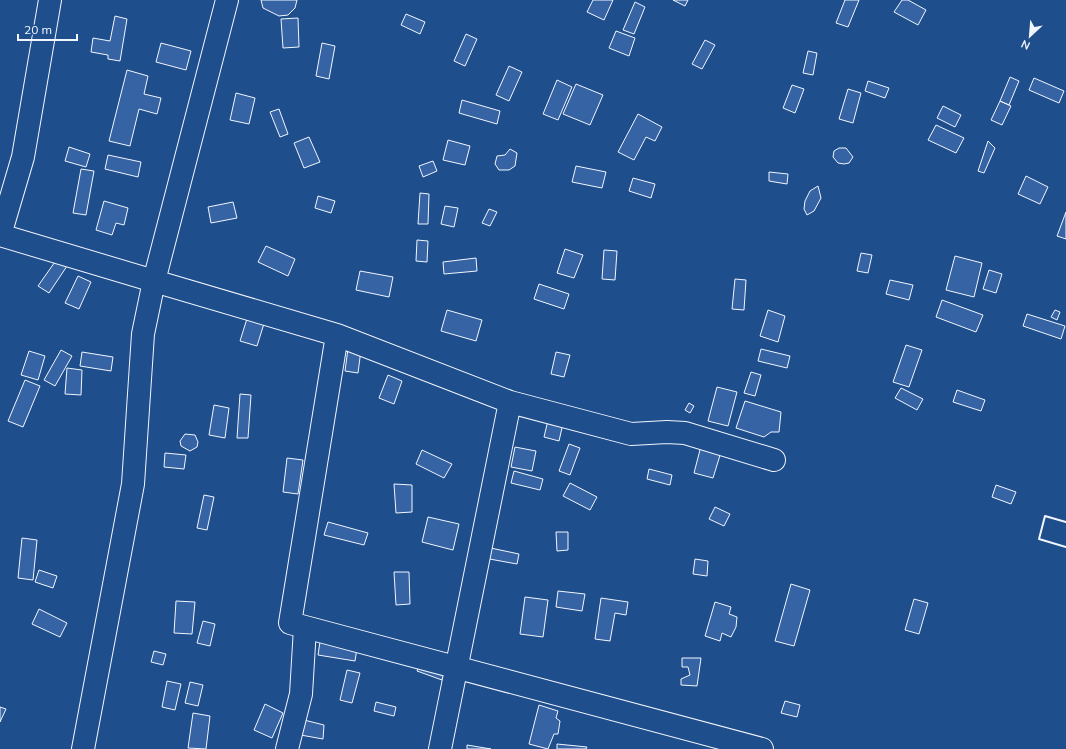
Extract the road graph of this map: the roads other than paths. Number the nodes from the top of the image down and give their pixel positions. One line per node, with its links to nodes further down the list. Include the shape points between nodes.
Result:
1 (50, 0): 3 (street, via 24,157)
2 (227, 0): 4 (street)
3 (0, 235): 4 (street)
4 (154, 281): 5 (street); 10 (street, via 143,334 133,484)
5 (337, 335): 6 (street); 8 (street, via 290,623)
6 (510, 402): 7 (street, via 631,434 686,433); 9 (street)
7 (774, 460)
8 (305, 628): 9 (street); 11 (street, via 301,694)
9 (457, 668): 12 (street); 13 (street)
10 (83, 749)
11 (287, 749)
12 (440, 749)
13 (762, 749)

